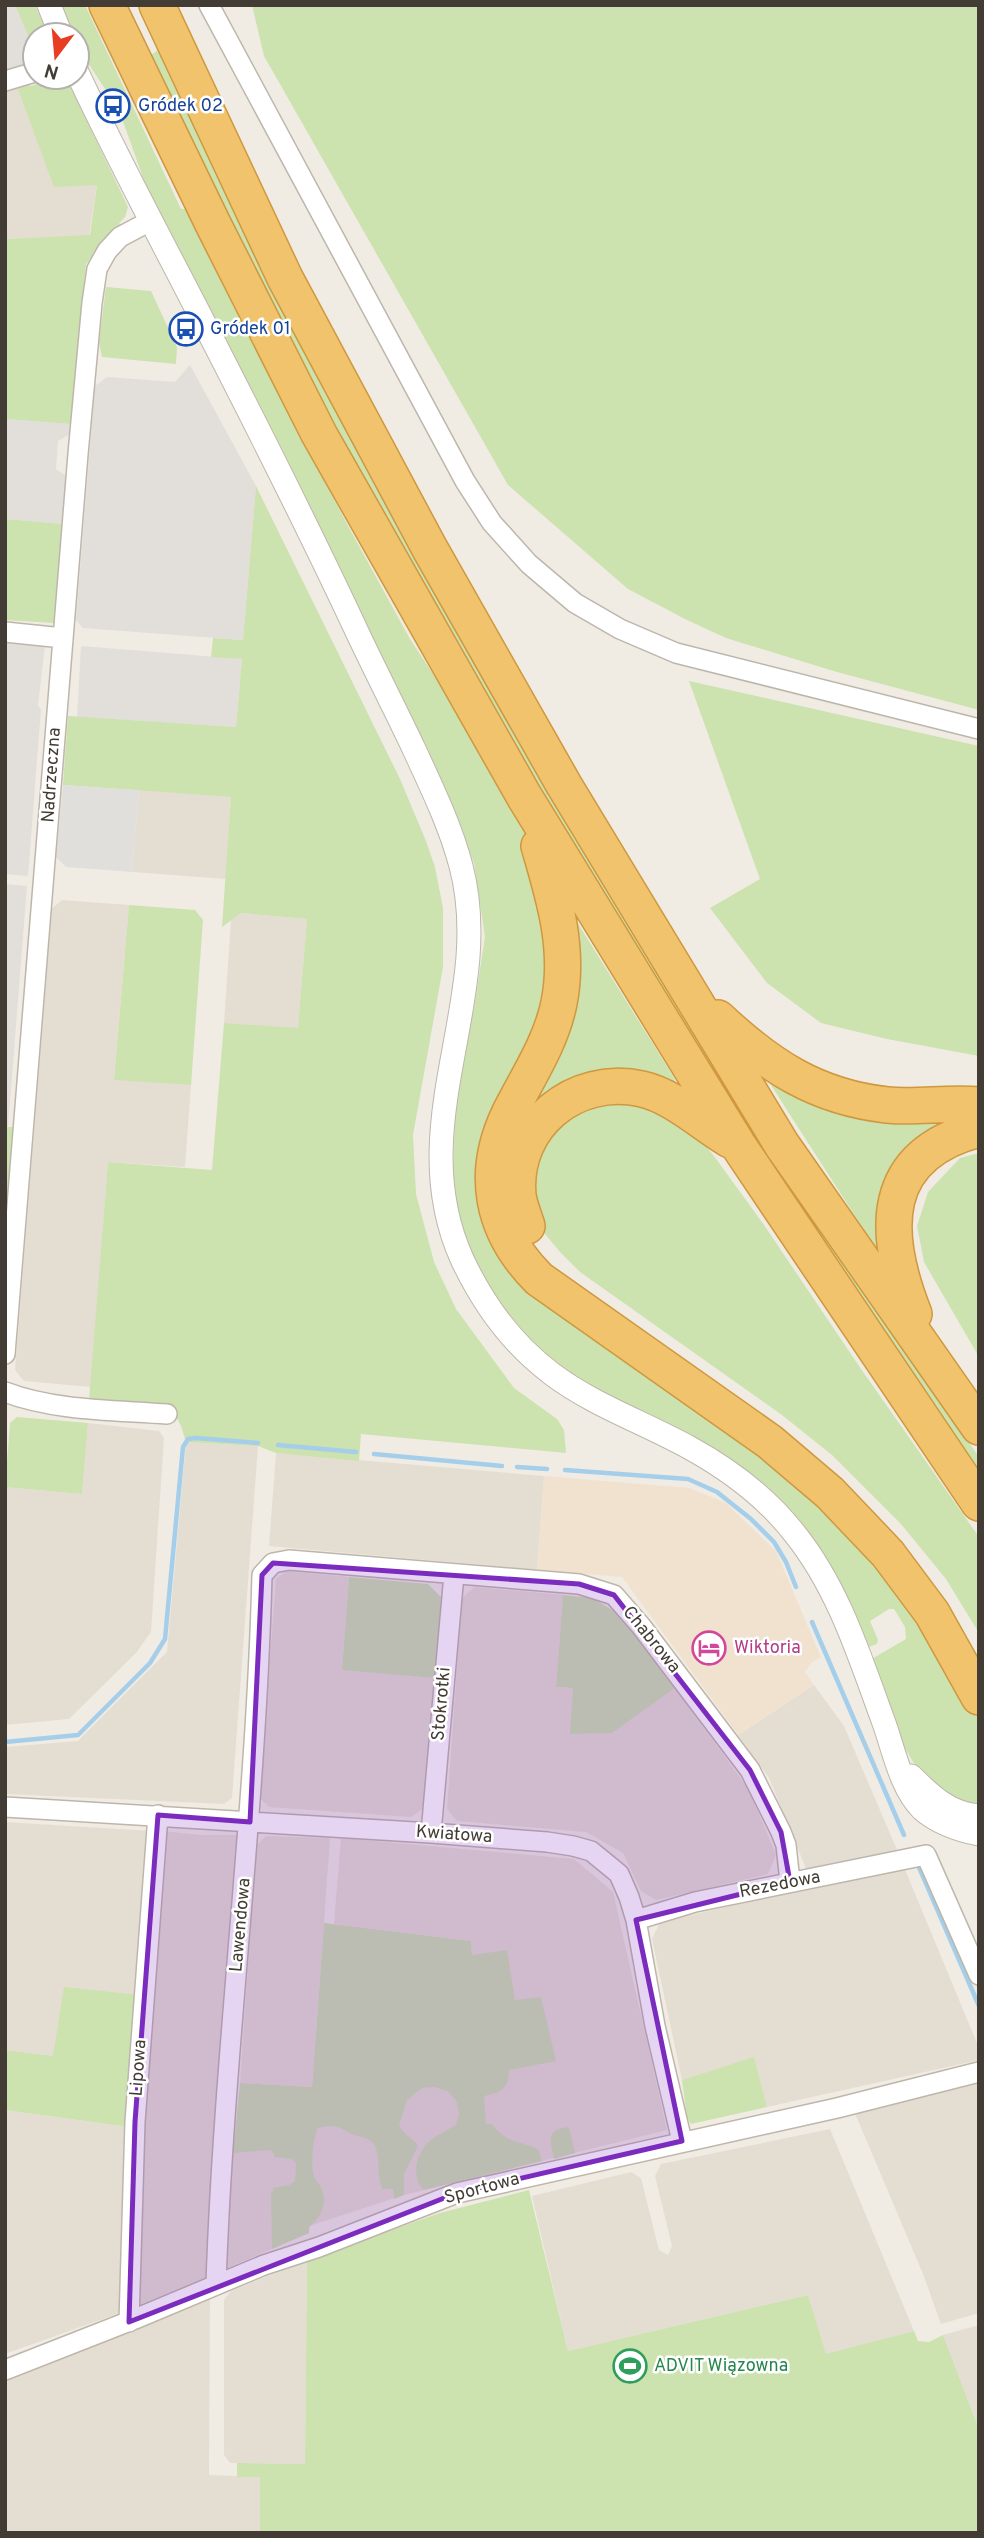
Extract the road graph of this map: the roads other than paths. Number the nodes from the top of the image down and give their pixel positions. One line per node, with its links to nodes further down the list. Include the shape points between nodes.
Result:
1 (107, 5): 9 (highway, via 319,434)
2 (157, 5): 10 (highway, via 285,278 423,537 564,785)
3 (209, 5): 8 (street, via 465,481 492,523 529,564 575,603 676,653)
4 (86, 91): 5 (street)
5 (150, 221): 7 (street, Nadrzeczna, via 114,242 97,269); 24 (street, via 303,518 454,840 470,933 440,1148 452,1229 471,1277 518,1344 555,1377 721,1466 789,1527 833,1594)
6 (5, 632): 7 (street)
7 (63, 638): 15 (street, Nadrzeczna)
8 (979, 729)
9 (524, 796): 13 (highway); 23 (highway, via 556,904 563,967 555,1020 497,1148 493,1193 507,1238 540,1279 770,1443 830,1493 888,1554 932,1613)
10 (692, 994): 11 (highway, via 739,1038 812,1087 888,1105); 14 (highway, via 782,1145)
11 (979, 1105)
12 (979, 1129): 14 (highway, via 947,1139 918,1160 901,1186 894,1214 893,1242 905,1290)
13 (738, 1145): 19 (highway); 22 (highway, via 655,1093 624,1086 590,1089 562,1103 538,1125 524,1150 518,1198 540,1248 569,1275 769,1418 870,1505 918,1559)
14 (929, 1353): 18 (highway)
15 (5, 1354)
16 (5, 1392): 17 (street, via 60,1404)
17 (167, 1415)
18 (979, 1427)
19 (979, 1503)
20 (268, 1567): 21 (street, Chabrowa, via 289,1560); 28 (street, Lawendowa, via 262,1576)
21 (453, 1574): 29 (street, Stokrotki); 31 (street, Chabrowa, via 579,1584 614,1595 750,1770 786,1845)
22 (979, 1650)
23 (979, 1696)
24 (900, 1765): 27 (street, via 944,1806); 30 (street, via 908,1791 923,1810 946,1825)
25 (5, 1807): 26 (street, Kwiatowa)
26 (158, 1815): 28 (street, Kwiatowa); 37 (street, Lipowa, via 135,2122)
27 (979, 1816)
28 (250, 1822): 29 (street, Kwiatowa); 36 (street, Lawendowa, via 220,2165)
29 (431, 1833): 32 (street, Kwiatowa, via 547,1842 590,1852 619,1874)
30 (979, 1834)
31 (790, 1882): 32 (street, Rezedowa); 33 (street, Rezedowa, via 926,1855)
32 (636, 1920): 35 (street, Kwiatowa)
33 (979, 1975)
34 (979, 2072): 35 (street, Sportowa)
35 (682, 2141): 36 (street, Sportowa, via 457,2193)
36 (216, 2284): 37 (street, Sportowa)
37 (129, 2322): 38 (street, Sportowa)
38 (5, 2370)

